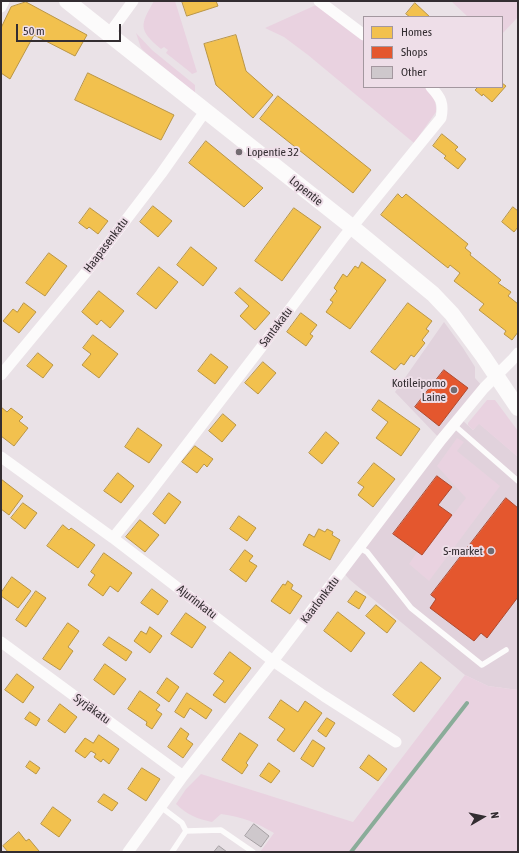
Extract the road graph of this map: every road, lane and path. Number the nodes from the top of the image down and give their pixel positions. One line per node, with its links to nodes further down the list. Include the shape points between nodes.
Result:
1 (4, 1): 5 (street)
2 (67, 1): 6 (street, Lopentie)
3 (133, 1): 6 (street)
4 (319, 1): 7 (street)
5 (1, 7)
6 (109, 34): 9 (street, Lopentie)
7 (363, 34)
8 (432, 88): 10 (street, Santakatu, via 439,96 443,107 441,118)
9 (206, 110): 10 (street, Lopentie); 12 (street, Haapasenkatu, via 87,271)
10 (352, 227): 13 (street, Lopentie, via 433,294 452,314); 18 (street, Santakatu)
11 (518, 353): 13 (street, Kaarlonkatu)
12 (1, 375)
13 (496, 375): 14 (street, Lopentie); 15 (street, Kaarlonkatu)
14 (518, 408)
15 (454, 425): 17 (lane); 19 (street, Kaarlonkatu)
16 (1, 457): 18 (street, Ajurinkatu)
17 (518, 481)
18 (113, 538): 22 (street, Ajurinkatu)
19 (360, 548): 21 (lane, via 367,552 411,608 482,666); 22 (street, Kaarlonkatu)
20 (1, 642): 24 (street, Syrjäkatu)
21 (506, 650)
22 (273, 661): 23 (street, Ajurinkatu); 24 (street, Kaarlonkatu)
23 (396, 742)
24 (183, 776): 25 (street, Kaarlonkatu)
25 (161, 807): 26 (lane, via 182,823); 27 (street, Kaarlonkatu)
26 (186, 831): 28 (lane); 29 (lane, via 221,830)
27 (128, 852)
28 (172, 852)
29 (253, 852)

